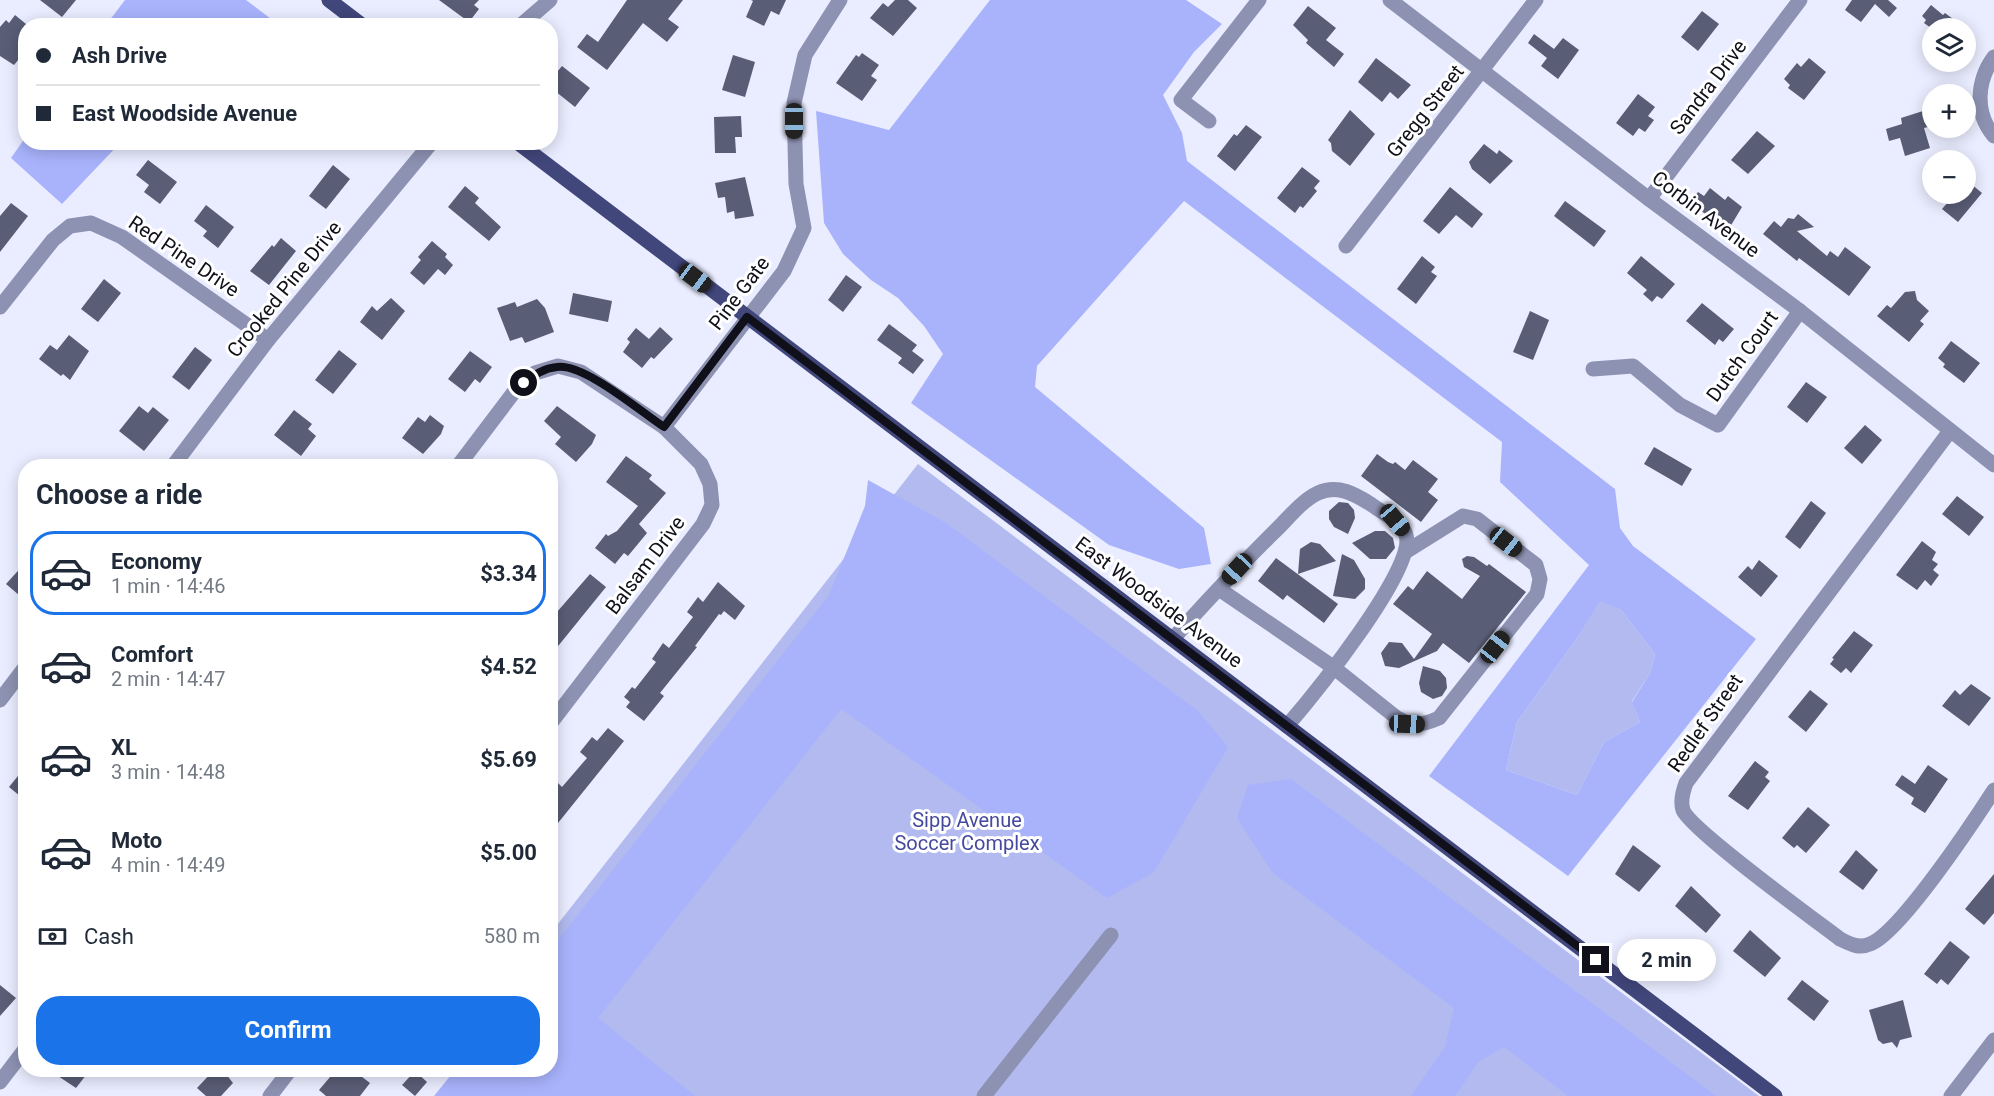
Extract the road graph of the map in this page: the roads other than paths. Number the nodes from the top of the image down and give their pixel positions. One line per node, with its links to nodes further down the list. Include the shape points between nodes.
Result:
1 (329, 0): 8 (main road)
2 (550, 0): 9 (street)
3 (840, 0): 20 (street, Pine Gate, via 805,55 794,104 796,184 804,228 784,270)
4 (1259, 0): 12 (street, via 1181,100)
5 (1390, 0): 11 (street, Corbin Avenue)
6 (1536, 0): 11 (street, Gregg Street)
7 (1800, 0): 16 (street, Sandra Drive)
8 (353, 18)
9 (529, 18)
10 (1994, 57): 13 (street, via 1984,70 1980,90 1982,112)
11 (1483, 71): 16 (street, Corbin Avenue); 17 (street, Gregg Street)
12 (1209, 121)
13 (1994, 136)
14 (425, 150): 21 (street, Crooked Pine Drive)
15 (528, 150): 20 (main road, East Woodside Avenue)
16 (1649, 199): 19 (street, Corbin Avenue)
17 (1346, 246)
18 (0, 307): 21 (street, Red Pine Drive, via 53,240 70,226 92,223 122,237)
19 (1800, 311): 22 (street, Dutch Court, via 1718,425 1680,405 1633,366); 24 (street, Corbin Avenue)
20 (747, 317): 23 (street, Pine Gate); 30 (main road, East Woodside Avenue)
21 (268, 340): 25 (street, Crooked Pine Drive)
22 (1593, 369)
23 (664, 427): 26 (street, via 581,372 558,366 535,373 514,392); 34 (street, Balsam Drive, via 701,464 710,484 712,505 703,524)
24 (1950, 432): 27 (street, Corbin Avenue); 36 (street, Redlef Street, via 1686,783 1683,810 1705,834 1840,939 1862,947 1887,932 1917,897)
25 (179, 459)
26 (463, 459)
27 (1994, 465)
28 (1407, 550): 29 (street, via 1406,534 1395,520 1353,493 1333,489 1317,493 1300,506); 31 (street, via 1371,617); 31 (street, via 1462,516 1477,519 1536,564 1540,579 1537,594 1440,718 1424,725 1407,724 1397,718)
29 (1218, 589): 30 (street); 31 (street)
30 (1173, 639): 35 (main road, East Woodside Avenue)
31 (1333, 668): 35 (street)
32 (18, 676): 33 (street)
33 (0, 700)
34 (558, 714)
35 (1287, 726): 44 (main road, East Woodside Avenue)
36 (1994, 790)
37 (1111, 935): 43 (street)
38 (1994, 1040): 45 (street)
39 (18, 1058): 41 (street)
40 (285, 1077): 42 (street)
41 (0, 1082)
42 (270, 1096)
43 (984, 1096)
44 (1775, 1096)
45 (1952, 1096)

